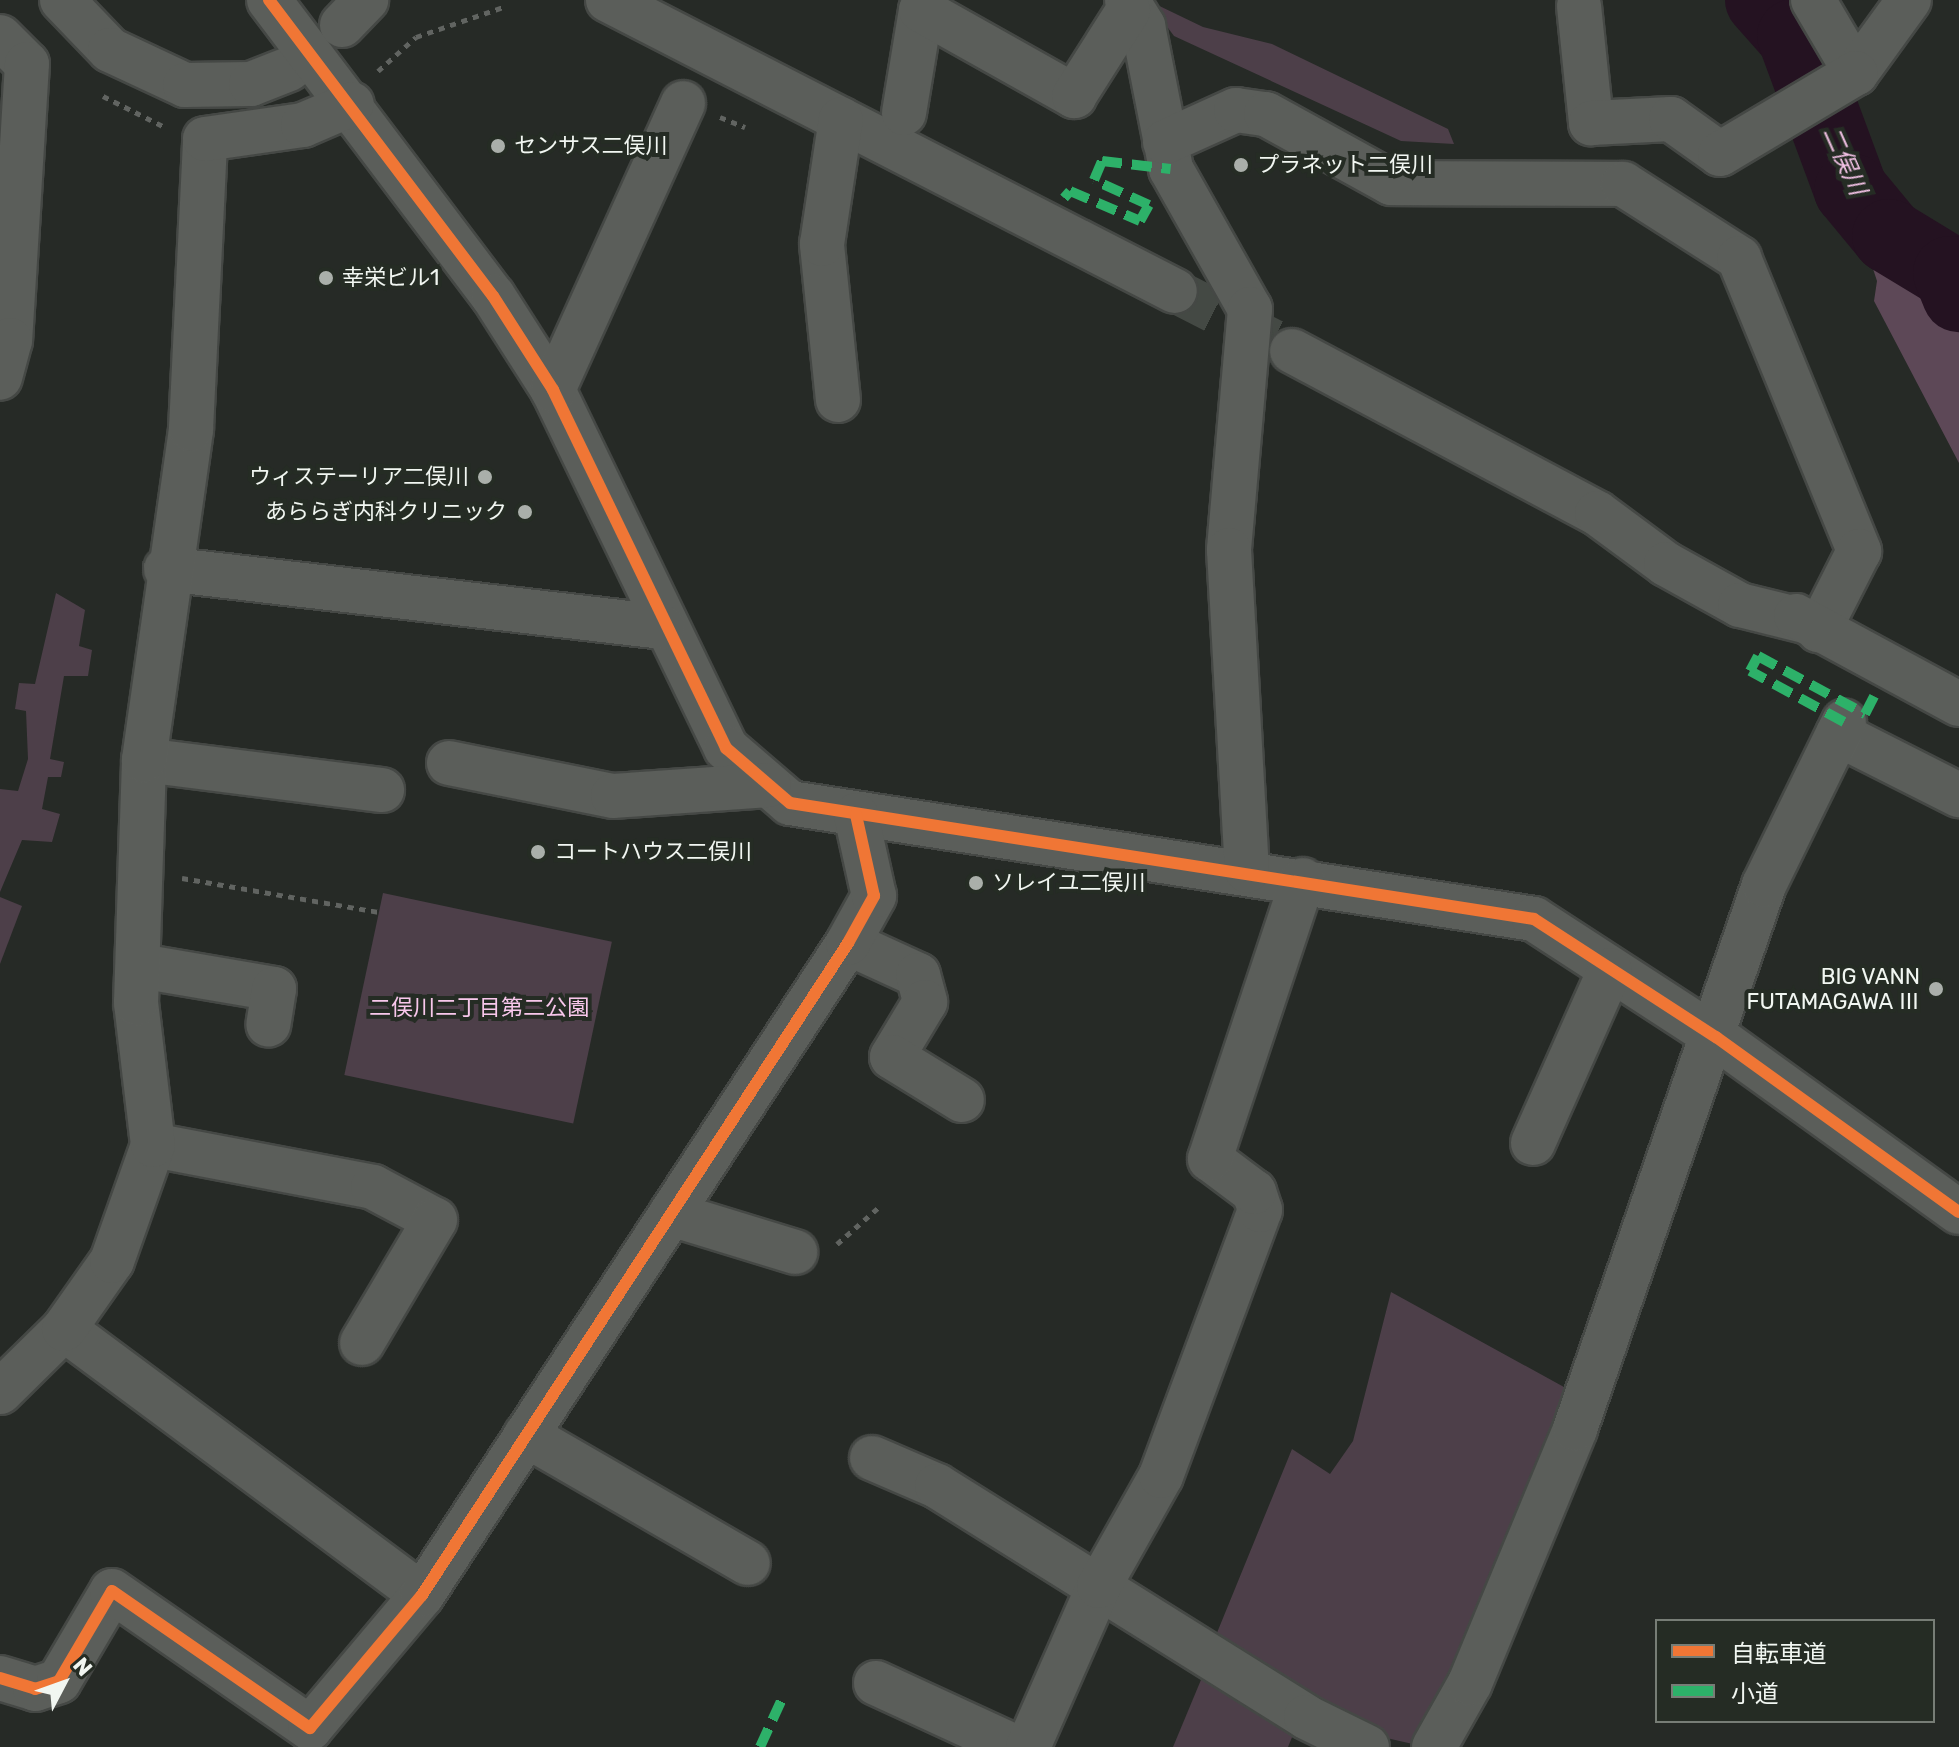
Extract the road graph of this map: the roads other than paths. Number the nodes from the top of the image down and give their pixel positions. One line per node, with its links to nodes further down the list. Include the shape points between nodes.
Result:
1 (62, 0): 9 (street, via 110,50 185,85 251,84)
2 (269, 0): 11 (street)
3 (608, 0): 14 (street)
4 (1813, 0): 10 (street)
5 (1909, 0): 10 (street)
6 (1128, 6): 13 (street, via 1074,96 921,10); 15 (street, via 1143,26)
7 (1579, 6): 10 (street, via 1591,123 1671,119 1720,154 1776,114)
8 (0, 37): 18 (street, via 27,64)
9 (289, 69)
10 (1856, 73)
11 (359, 93): 19 (street); 21 (street, via 303,125 205,139 191,429)
12 (683, 103): 19 (street)
13 (904, 113)
14 (841, 119): 16 (street); 20 (street, via 822,244)
15 (1165, 142): 22 (street, via 1236,110 1266,114 1391,183 1623,184 1739,258 1859,551); 31 (street, via 1180,187 1250,309 1229,550)
16 (1175, 291)
17 (1292, 351): 22 (street, via 1597,513 1680,538 1754,579)
18 (3, 352)
19 (553, 390): 23 (street)
20 (838, 400)
21 (166, 569): 23 (street); 25 (street)
22 (1810, 625): 24 (street)
23 (663, 627): 27 (street, via 726,748)
24 (1959, 704)
25 (144, 760): 28 (street); 34 (street)
26 (449, 763): 27 (street, via 613,796)
27 (769, 785): 30 (street, via 790,803)
28 (382, 790)
29 (1959, 795): 37 (street, via 1841,728 1764,885)
30 (856, 815): 31 (street); 33 (street, via 874,896)
31 (1247, 870): 32 (street)
32 (1303, 880): 35 (street, via 1497,908 1534,919); 50 (street, via 1210,1159 1254,1192 1260,1210 1161,1476)
33 (848, 943): 38 (street, via 918,975 925,1002 892,1057); 42 (street)
34 (140, 966): 36 (street, via 274,989); 40 (street, via 140,1049)
35 (1610, 970): 37 (street); 39 (street)
36 (268, 1025)
37 (1716, 1037): 41 (street); 57 (street, via 1575,1429 1470,1683)
38 (962, 1100)
39 (1533, 1143)
40 (153, 1145): 44 (street, via 112,1261); 45 (street, via 373,1187 435,1220)
41 (1959, 1212)
42 (671, 1214): 43 (street); 47 (street)
43 (795, 1252)
44 (64, 1329): 46 (street); 51 (street)
45 (362, 1343)
46 (0, 1392)
47 (526, 1435): 49 (street); 51 (street)
48 (872, 1458): 50 (street, via 937,1486)
49 (748, 1563)
50 (1099, 1586): 55 (street); 56 (street, via 1306,1717)
51 (422, 1595): 52 (street, via 310,1728 112,1591 59,1681 35,1689)
52 (0, 1678)
53 (876, 1683): 54 (street)
54 (1015, 1747)
55 (1028, 1747)
56 (1367, 1747)
57 (1434, 1747)

